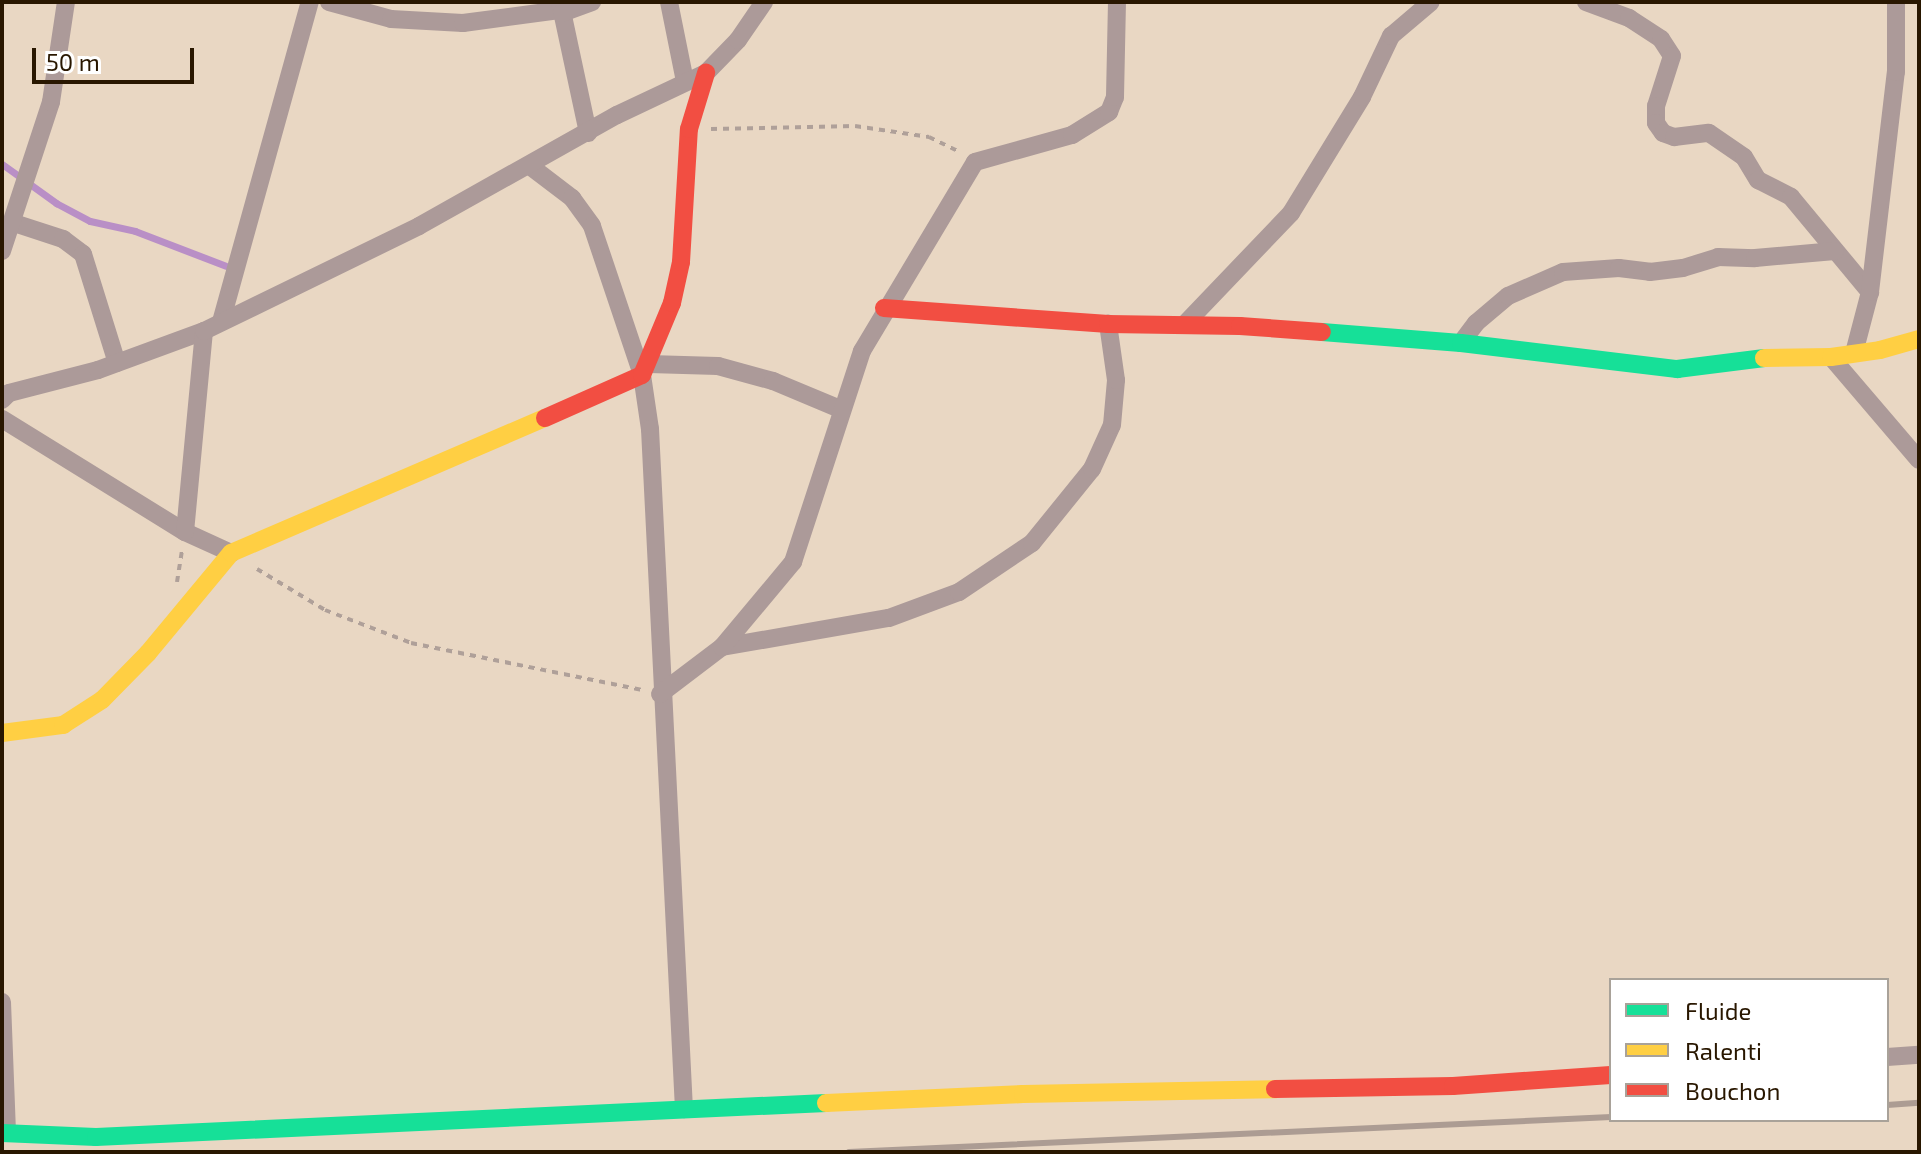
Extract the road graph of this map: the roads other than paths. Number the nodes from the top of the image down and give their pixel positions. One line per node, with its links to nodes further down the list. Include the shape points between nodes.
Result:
1 (66, 2): 16 (street, via 51,102)
2 (310, 2): 23 (street)
3 (329, 2): 11 (street, via 391,19 463,23)
4 (592, 2): 11 (street)
5 (669, 2): 13 (street)
6 (1117, 2): 20 (street, via 1115,97 1109,112 1072,135 975,162)
7 (1431, 2): 22 (street, via 1391,36 1362,97 1291,213)
8 (1586, 2): 18 (street, via 1629,18 1661,39 1672,56 1656,106 1656,123 1663,133 1709,133 1730,146 1758,180 1791,197)
9 (1896, 2): 19 (street, via 1896,72)
10 (762, 3): 12 (street, via 738,40)
11 (561, 8): 14 (street)
12 (706, 73): 13 (street); 29 (street, via 689,129 681,262 672,303)
13 (685, 81): 14 (street)
14 (588, 133): 15 (street)
15 (530, 166): 23 (street); 29 (street, via 572,198 592,226)
16 (14, 223): 17 (street); 28 (street, via 63,239 83,254)
17 (2, 251)
18 (1835, 251): 19 (street); 25 (street, via 1718,257 1650,272 1563,272 1508,296)
19 (1870, 292): 26 (street)
20 (884, 308): 21 (street); 31 (street)
21 (1108, 324): 22 (street); 36 (street, via 1116,380 1112,425 1092,469 1032,543 959,592 889,618)
22 (1184, 325): 25 (street)
23 (213, 326): 28 (street); 34 (street)
24 (1919, 339): 26 (street)
25 (1461, 343): 27 (street, via 1677,369 1787,355)
26 (1854, 353): 27 (street)
27 (1831, 357): 33 (street)
28 (117, 363): 30 (street)
29 (645, 369): 31 (street, via 718,366 773,381); 35 (street, via 411,478); 37 (street)
30 (4, 394)
31 (840, 409): 36 (street, via 793,562)
32 (2, 419): 34 (street)
33 (1919, 460)
34 (185, 532): 35 (street)
35 (231, 553): 38 (street, via 102,700 63,725)
36 (722, 647): 37 (street)
37 (660, 694): 43 (street, via 670,781)
38 (2, 733)
39 (2, 1002): 44 (street)
40 (1919, 1055): 41 (street)
41 (1889, 1057)
42 (1609, 1075): 43 (street, via 1453,1086 1023,1094)
43 (684, 1109): 44 (street, via 96,1137)
44 (4, 1133)

